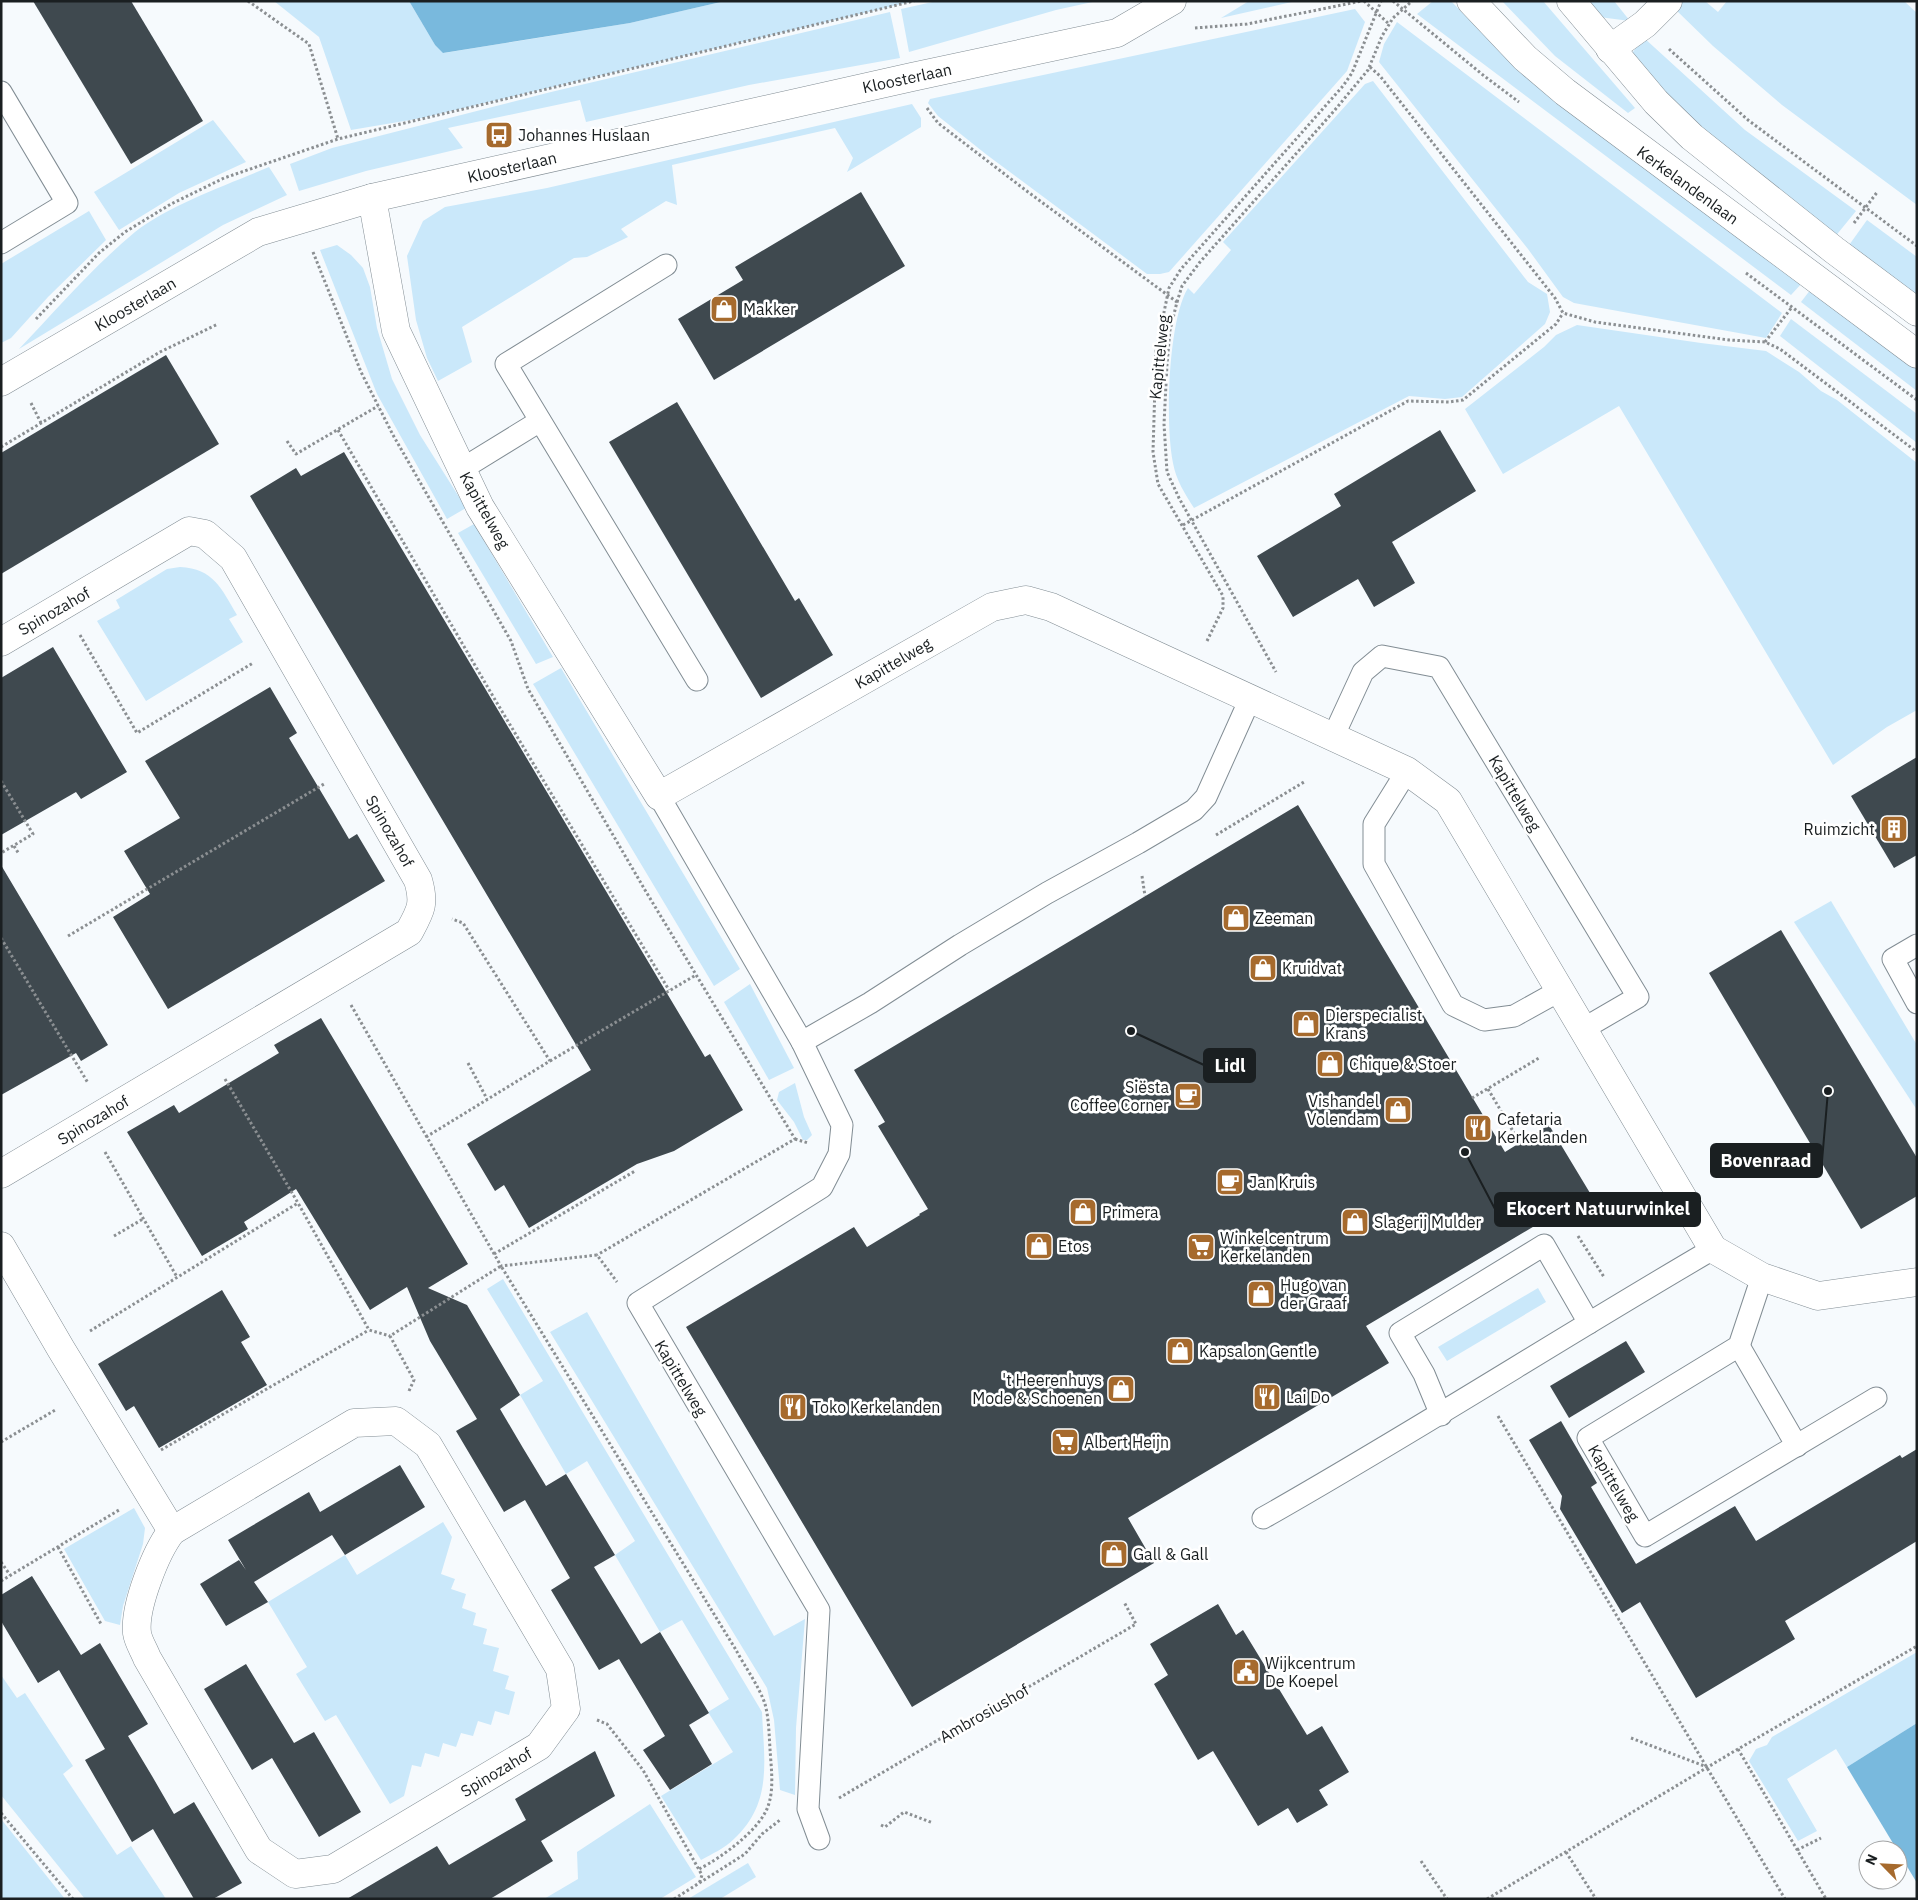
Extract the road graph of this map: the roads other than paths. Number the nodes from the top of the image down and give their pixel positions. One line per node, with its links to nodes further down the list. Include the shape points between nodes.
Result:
1 (1172, 1): 7 (street, Kloosterlaan, via 1117,33)
2 (1471, 1): 11 (street, Kerkelandenlaan, via 1525,58 1565,92)
3 (1571, 1): 5 (street)
4 (1668, 1): 5 (street, via 1645,24)
5 (1610, 49): 10 (street, via 1692,137)
6 (1, 92): 8 (lane, via 67,203)
7 (372, 198): 12 (street, Kloosterlaan, via 258,232); 14 (street, Kapittelweg, via 396,331)
8 (1, 242)
9 (666, 265): 13 (lane, via 506,364)
10 (1917, 312)
11 (1917, 354)
12 (1, 382)
13 (540, 421): 14 (lane); 16 (lane)
14 (462, 469): 20 (street, Kapittelweg, via 480,507)
15 (1, 642): 26 (street, Spinozahof, via 189,531 205,534 234,558 418,880 423,897 410,932)
16 (697, 680)
17 (1250, 699): 18 (street, Kapittelweg); 20 (street, Kapittelweg, via 1051,607 1026,600 992,607); 25 (lane, via 1206,797 1194,810 1046,893)
18 (1333, 737): 19 (street, Kapittelweg); 24 (lane, Kapittelweg, via 1364,672 1382,656 1439,667 1638,997)
19 (1407, 771): 22 (street, Kapittelweg, via 1448,801); 22 (lane, via 1374,824 1374,864 1453,1005 1484,1020 1514,1016)
20 (659, 796): 25 (lane, Kapittelweg)
21 (1917, 945): 23 (lane, via 1893,959)
22 (1560, 991): 24 (street, Kapittelweg)
23 (1917, 1003)
24 (1583, 1029): 28 (street, Kapittelweg)
25 (802, 1042): 38 (lane, Kapittelweg, via 842,1124 839,1154 822,1187 638,1303 818,1610 808,1806)
26 (1, 1174)
27 (1, 1246): 37 (street)
28 (1713, 1249): 29 (street, Kapittelweg); 31 (lane)
29 (1762, 1277): 30 (street, Kapittelweg, via 1818,1296); 32 (lane)
30 (1917, 1282)
31 (1589, 1323): 34 (lane); 34 (lane, via 1544,1245 1400,1333 1424,1374)
32 (1739, 1346): 35 (lane); 35 (lane, Kapittelweg, via 1588,1438 1592,1447 1645,1536)
33 (1876, 1398): 35 (lane, Kapittelweg)
34 (1441, 1415): 36 (lane)
35 (1797, 1446)
36 (1263, 1518)
37 (172, 1531): 37 (street, Spinozahof, via 158,1553 140,1607 137,1633 146,1658 259,1850 294,1874 333,1869 539,1746 566,1709 560,1668 428,1446 396,1421 354,1423)
38 (819, 1840)

